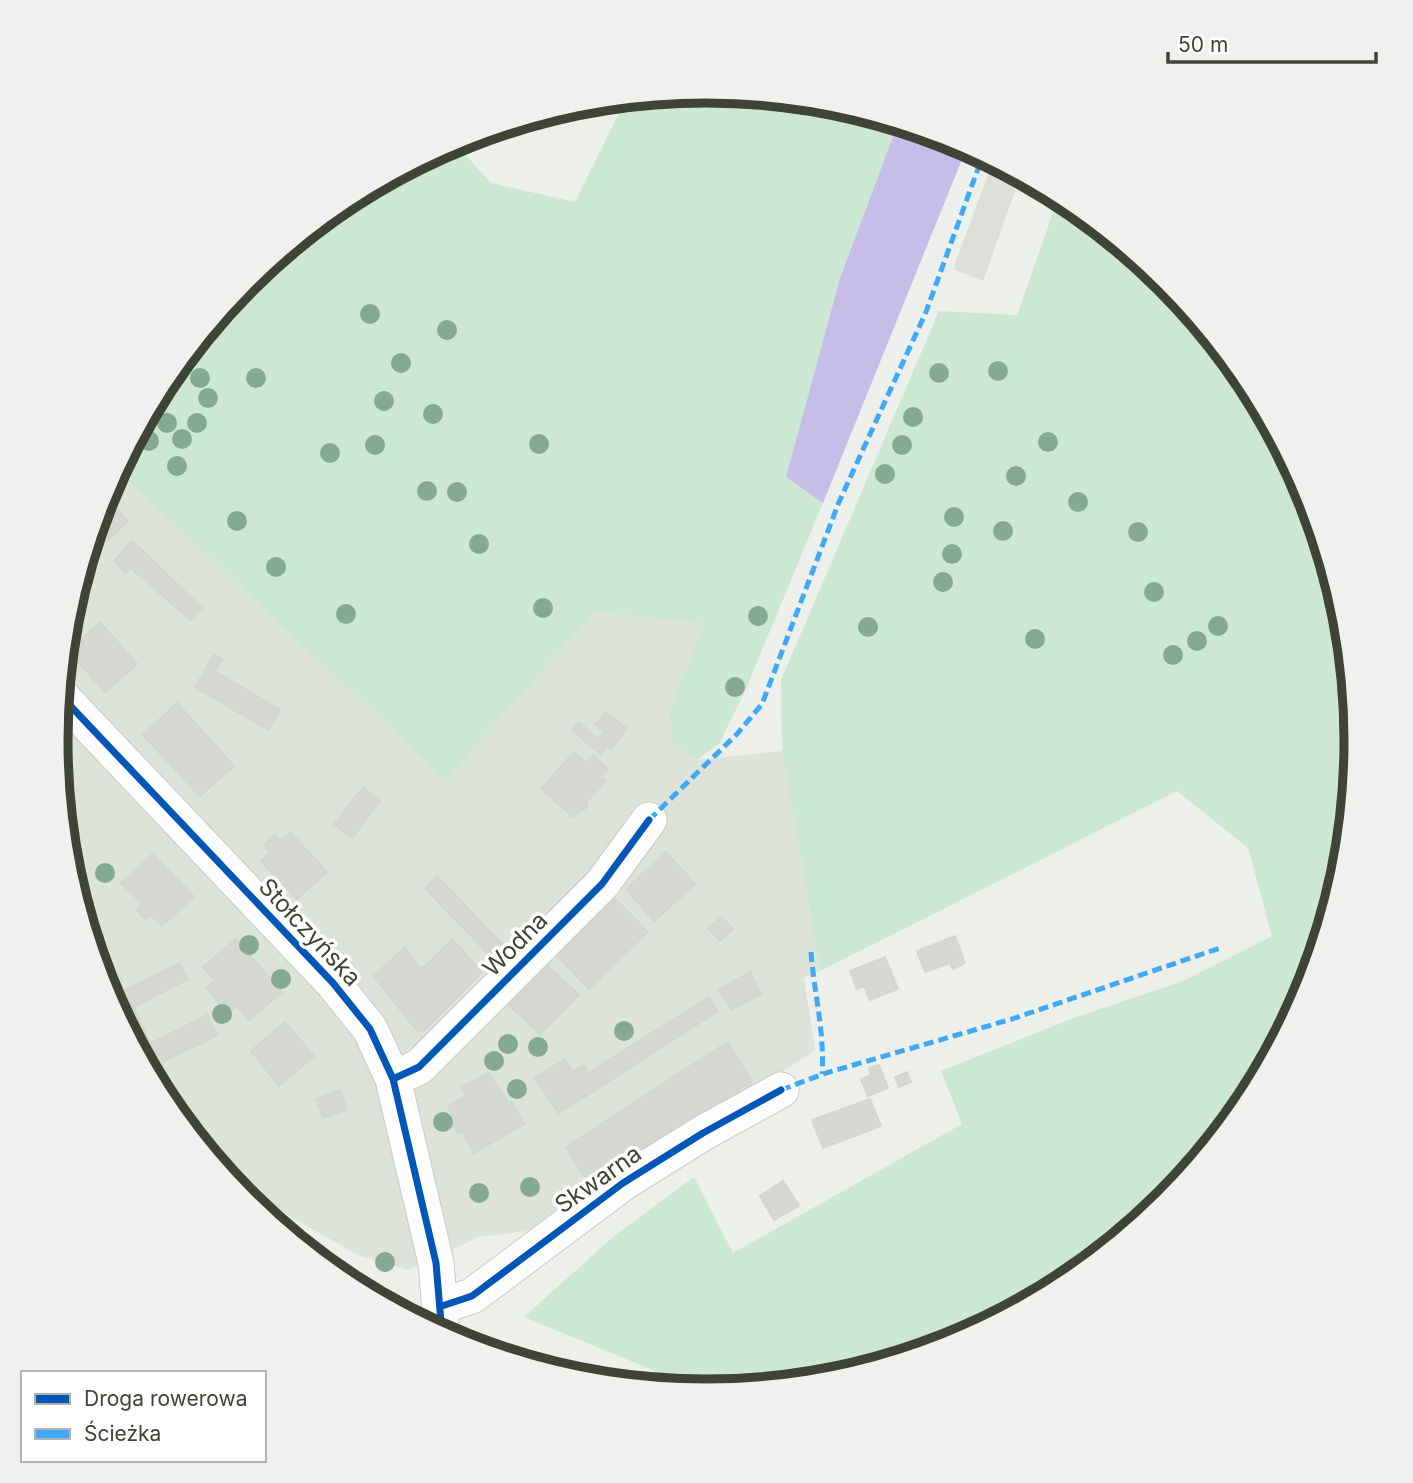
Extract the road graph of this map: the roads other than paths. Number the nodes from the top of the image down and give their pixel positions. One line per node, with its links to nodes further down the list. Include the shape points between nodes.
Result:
1 (70, 705): 3 (street, Stołczyńska, via 348,1000 378,1043)
2 (649, 820): 3 (street, Wodna, via 602,884 416,1070)
3 (393, 1079): 5 (street, Stołczyńska, via 436,1263)
4 (781, 1090): 6 (street, Skwarna, via 623,1183 472,1296)
5 (441, 1321)
6 (444, 1323)

